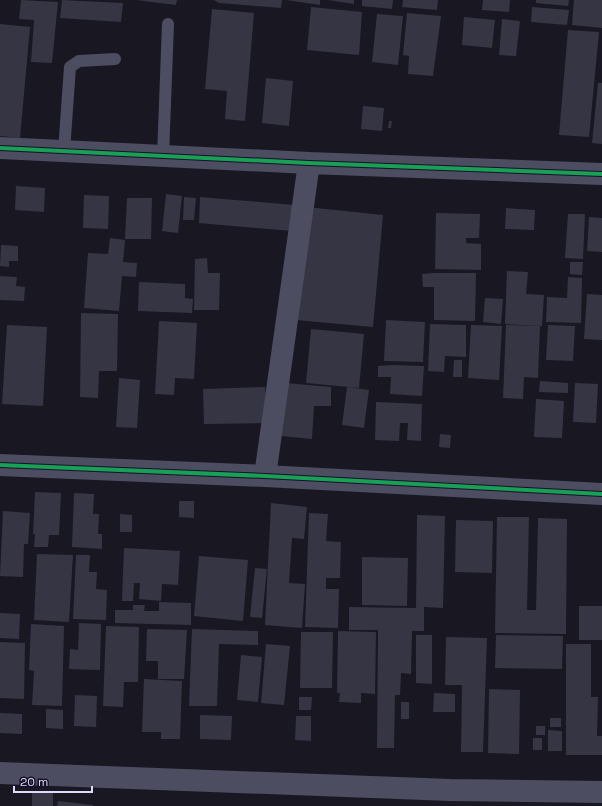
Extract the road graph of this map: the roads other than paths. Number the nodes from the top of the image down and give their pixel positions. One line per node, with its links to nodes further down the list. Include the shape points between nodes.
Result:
1 (168, 24): 5 (lane)
2 (116, 59): 4 (lane, via 79,61 70,67)
3 (0, 148): 4 (street)
4 (64, 151): 5 (street)
5 (163, 156): 6 (street)
6 (309, 163): 7 (street); 9 (street)
7 (602, 174)
8 (0, 465): 9 (street)
9 (265, 476): 10 (street)
10 (602, 494)
11 (0, 773): 13 (street)
12 (602, 792): 13 (street)
13 (449, 798)

